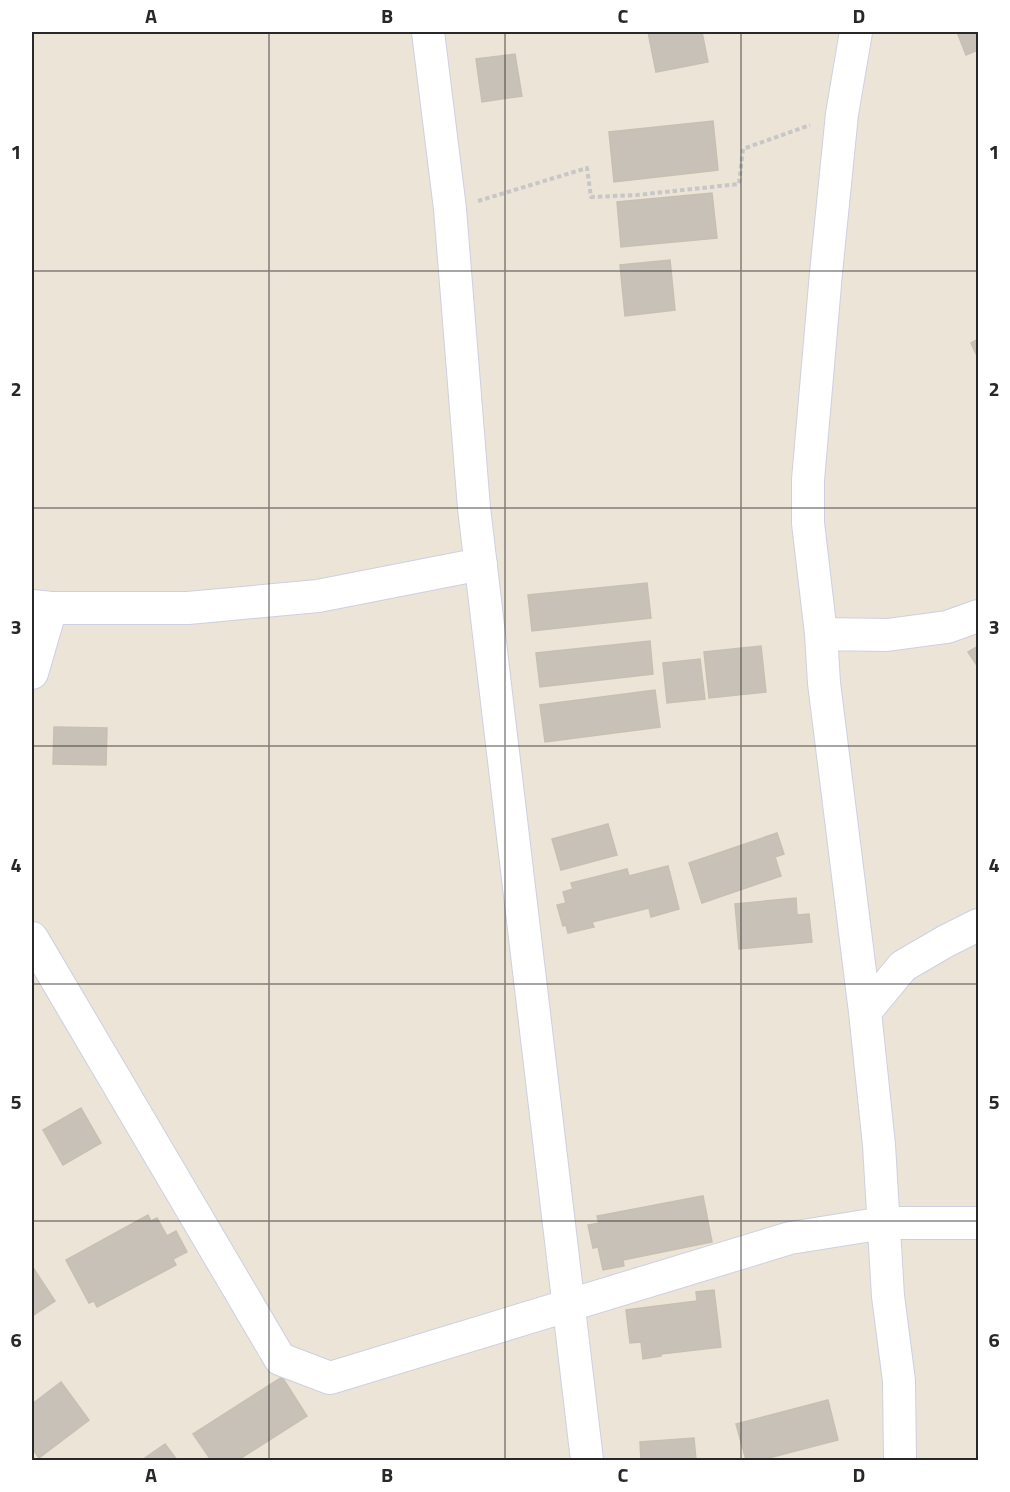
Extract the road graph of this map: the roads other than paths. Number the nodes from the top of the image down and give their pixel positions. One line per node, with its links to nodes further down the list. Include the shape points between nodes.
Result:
1 (428, 32): 3 (street, via 450,209)
2 (856, 32): 6 (street, via 842,114 808,480 808,522)
3 (481, 564): 4 (street, via 318,596 188,608); 13 (street)
4 (41, 607): 7 (street)
5 (978, 616): 6 (street, via 947,627 887,635)
6 (821, 634): 10 (street)
7 (32, 673)
8 (978, 925): 10 (street, via 903,966)
9 (32, 938): 13 (street, via 280,1359 330,1378)
10 (865, 1012): 11 (street)
11 (884, 1223): 12 (street); 13 (street, via 790,1238); 15 (street, via 899,1381)
12 (978, 1223)
13 (568, 1305): 14 (street)
14 (587, 1461)
15 (900, 1461)

